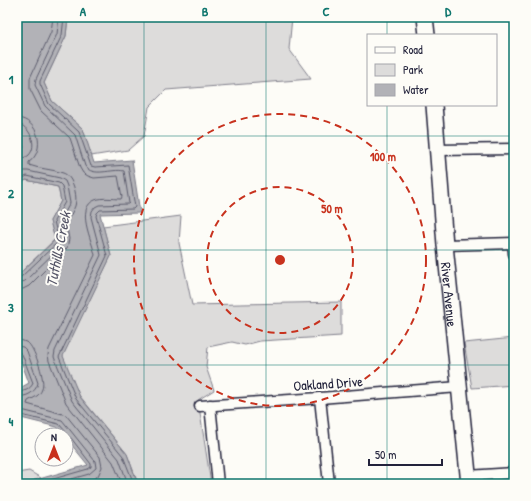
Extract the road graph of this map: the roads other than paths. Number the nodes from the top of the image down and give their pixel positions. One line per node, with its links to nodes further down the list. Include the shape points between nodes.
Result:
1 (425, 17): 2 (main road)
2 (427, 34)
3 (434, 106): 5 (main road, River Avenue)
4 (514, 149): 5 (street)
5 (438, 150): 7 (main road, River Avenue)
6 (514, 243): 7 (street); 8 (street)
7 (445, 245): 9 (main road, River Avenue)
8 (514, 254)
9 (459, 387): 10 (street, Oakland Drive); 14 (main road, River Avenue)
10 (320, 398): 11 (street, Oakland Drive); 16 (street)
11 (210, 405): 12 (street, Oakland Drive); 15 (street)
12 (200, 406)
13 (514, 473): 14 (street)
14 (468, 480)
15 (218, 484)
16 (329, 484)

